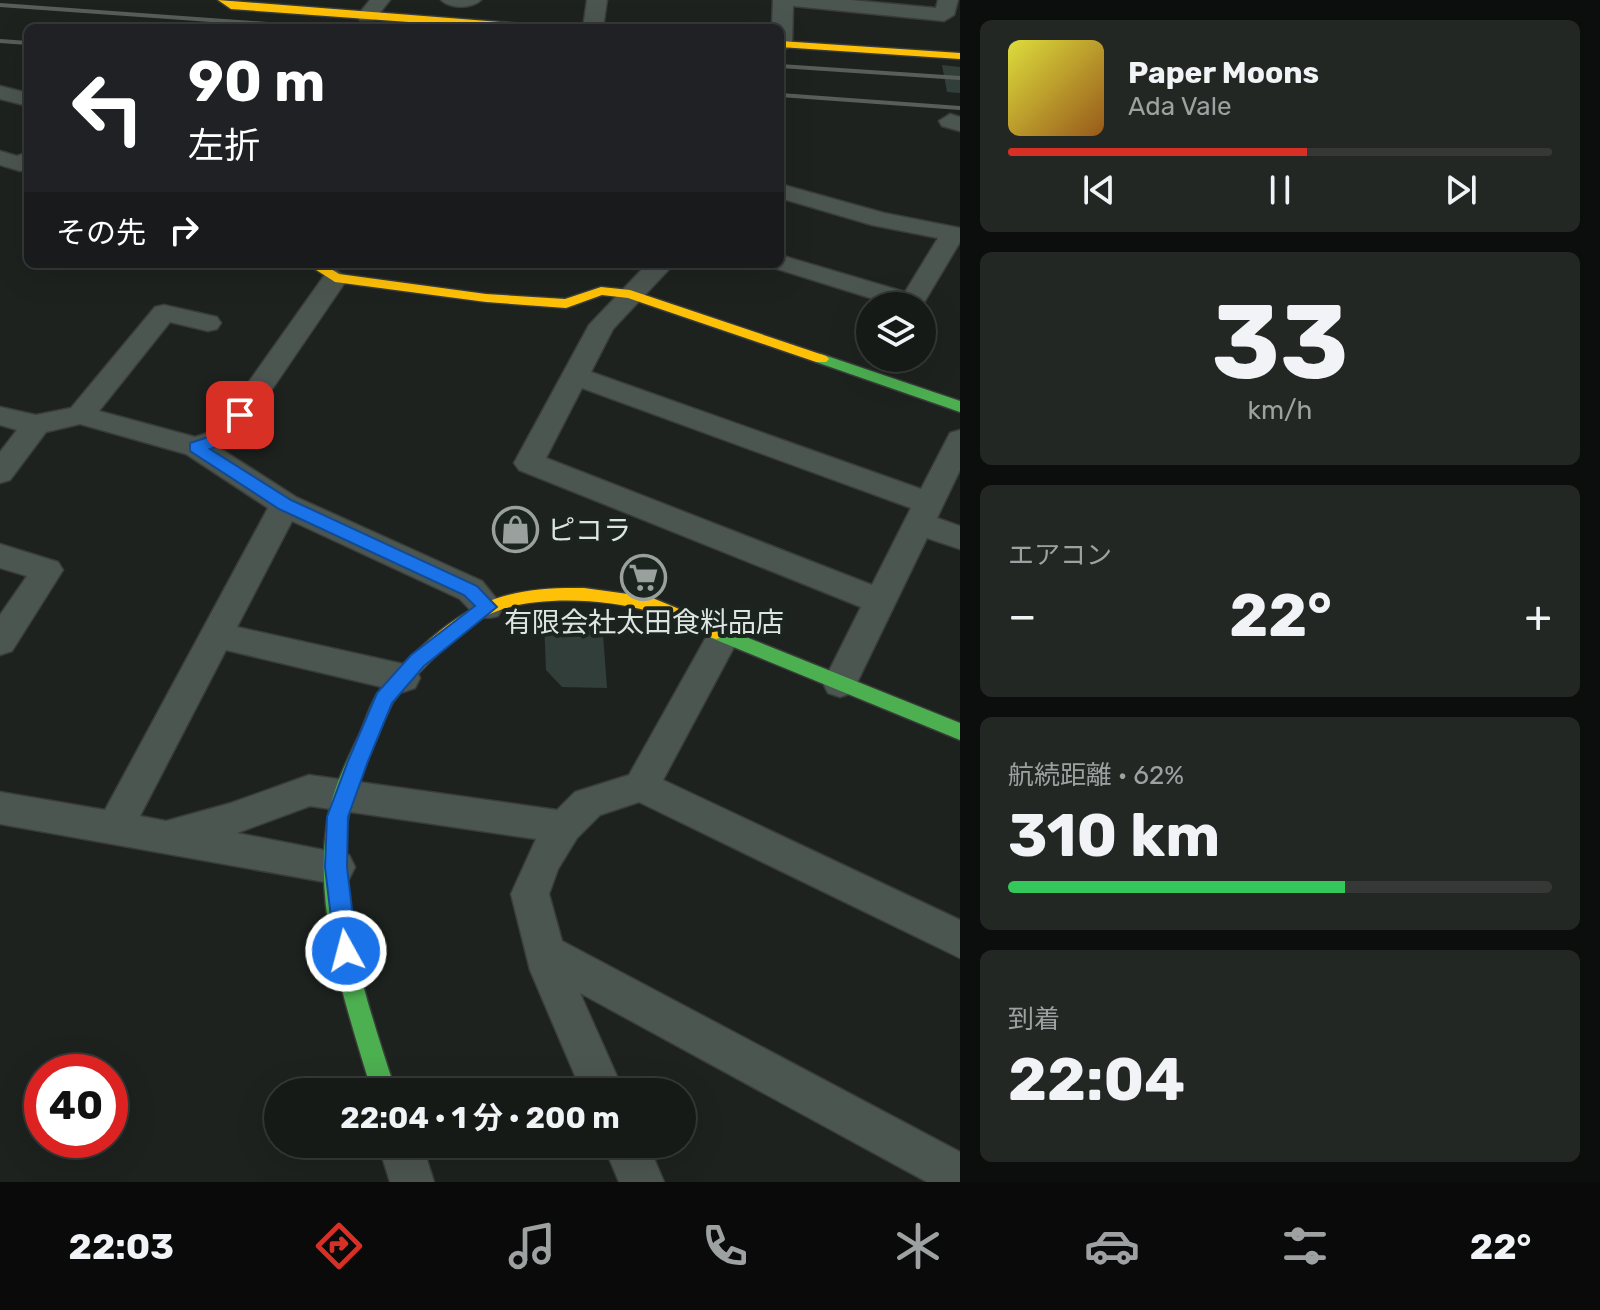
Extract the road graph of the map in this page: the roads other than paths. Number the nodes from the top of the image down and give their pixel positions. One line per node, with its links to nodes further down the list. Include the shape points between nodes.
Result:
1 (223, 0): 9 (street, via 231,6)
2 (380, 0): 9 (street)
3 (451, 0): 4 (street)
4 (471, 0)
5 (597, 0): 11 (street)
6 (783, 0): 12 (street)
7 (792, 0): 8 (street, via 944,15)
8 (948, 0)
9 (367, 16): 10 (street)
10 (481, 24)
11 (594, 24)
12 (782, 24)
13 (784, 44): 14 (street)
14 (960, 56)
15 (0, 92): 16 (street)
16 (24, 99)
17 (0, 158): 18 (street)
18 (24, 162)
19 (784, 192): 20 (street)
20 (956, 235): 25 (street)
21 (784, 263): 24 (street)
22 (657, 268): 26 (street)
23 (325, 271): 26 (street, via 486,298 566,304 601,291); 36 (street, via 224,438)
24 (873, 292)
25 (918, 292)
26 (630, 294): 28 (street); 30 (street, via 602,325)
27 (208, 323): 32 (street, via 164,313)
28 (856, 362)
29 (883, 372): 31 (street)
30 (575, 376): 39 (street); 42 (street, via 529,463)
31 (960, 407)
32 (80, 415): 34 (street); 36 (street)
33 (0, 416): 34 (street)
34 (36, 425): 37 (street)
35 (960, 440): 39 (street)
36 (196, 447): 38 (street)
37 (0, 473)
38 (285, 505): 43 (street, via 471,590); 45 (street)
39 (924, 513): 40 (street); 42 (street)
40 (960, 538)
41 (0, 556): 46 (street, via 47,570)
42 (881, 602): 48 (street)
43 (487, 607): 44 (street, via 574,596 643,602); 47 (street, via 418,660)
44 (725, 634): 48 (street); 50 (street)
45 (216, 635): 47 (street); 54 (street)
46 (0, 642)
47 (403, 678): 51 (street, via 384,699)
48 (840, 683): 49 (street)
49 (960, 732)
50 (641, 786): 53 (street, via 588,803); 57 (street)
51 (345, 797): 53 (street); 55 (street, via 309,790); 56 (street, via 338,817)
52 (0, 808): 54 (street)
53 (564, 827): 58 (street, via 530,894)
54 (115, 828): 55 (street)
55 (166, 837): 56 (street)
56 (336, 867): 59 (street, via 349,979)
57 (960, 940)
58 (546, 953): 60 (street); 63 (street)
59 (380, 1078)
60 (597, 1078)
61 (404, 1158): 64 (street)
62 (631, 1158): 65 (street)
63 (960, 1176)
64 (412, 1182)
65 (642, 1182)

